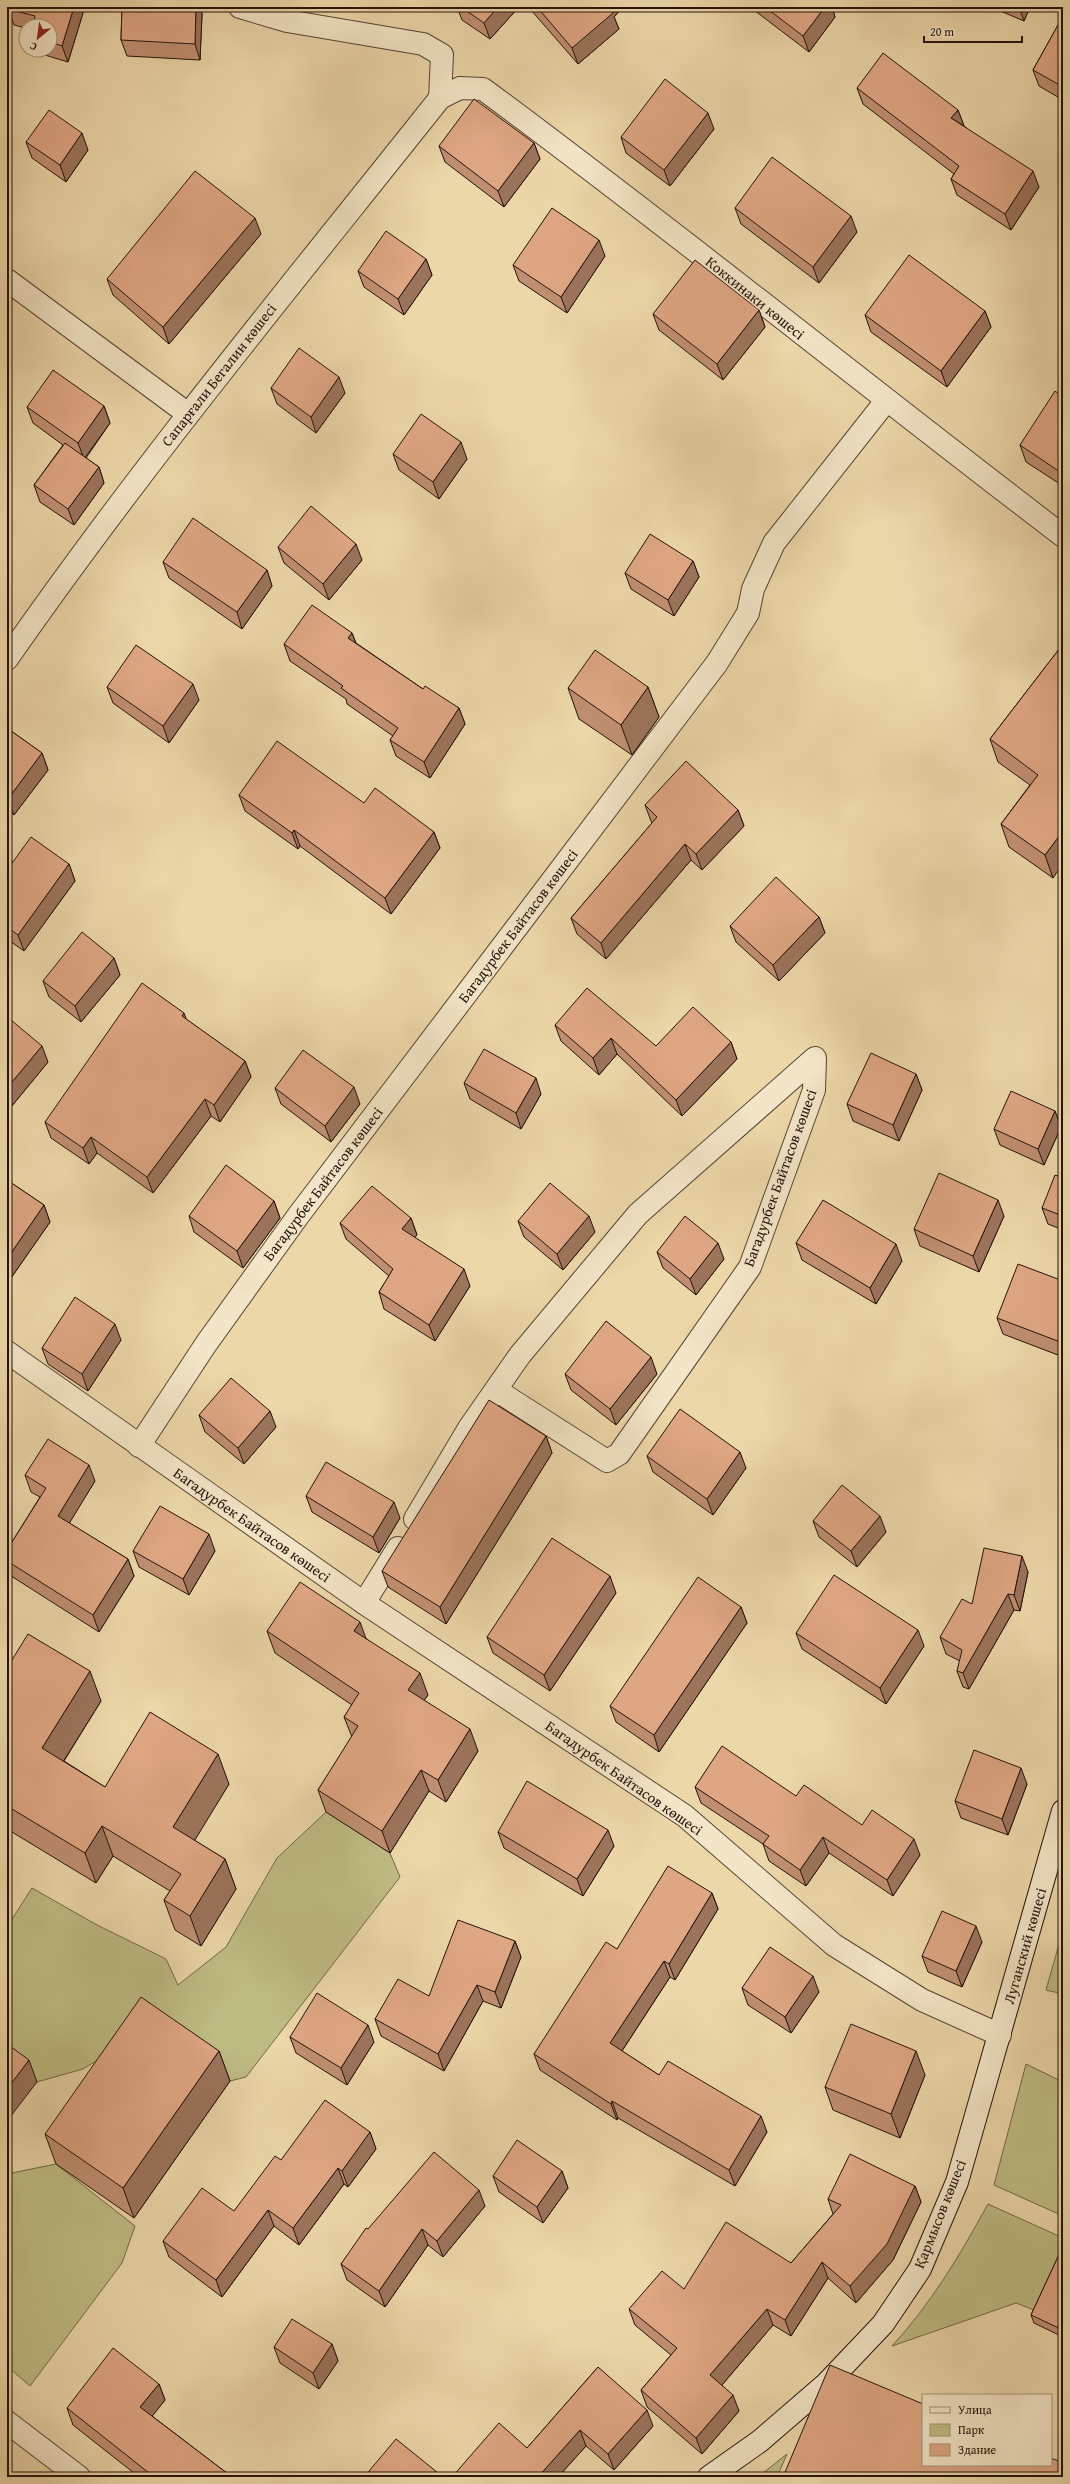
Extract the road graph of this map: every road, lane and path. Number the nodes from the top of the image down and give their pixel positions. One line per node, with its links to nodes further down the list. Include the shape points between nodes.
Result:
1 (240, 7): 2 (street, via 287,21 423,44 442,55)
2 (440, 98): 4 (street, Коккинаки көшесі, via 460,88 483,89 619,189); 5 (street, Сапарғали Бегалин көшесі)
3 (7, 280): 5 (street)
4 (886, 401): 6 (street, Коккинаки көшесі); 10 (street, Багадурбек Байтасов көшесі, via 774,543 753,589 748,613 717,663 298,1216 206,1344)
5 (188, 414): 7 (street, Сапарғали Бегалин көшесі, via 77,559)
6 (1063, 536)
7 (7, 659)
8 (7, 1352): 10 (street, Багадурбек Байтасов көшесі)
9 (496, 1390): 9 (street, Багадурбек Байтасов көшесі, via 607,1461 619,1454 750,1267 814,1090 815,1058 638,1214 520,1354); 11 (street, Багадурбек Байтасов көшесі, via 469,1428)
10 (139, 1446): 11 (street, Багадурбек Байтасов көшесі)
11 (364, 1603): 13 (street, Багадурбек Байтасов көшесі, via 685,1816 834,1945 922,2000)
12 (1063, 1811): 13 (street, Луганский көшесі)
13 (1000, 2035): 16 (street, Қармысов көшесі, via 957,2182 920,2269 883,2324 826,2384 760,2441)
14 (7, 2422): 15 (street)
15 (79, 2477)
16 (709, 2477)

